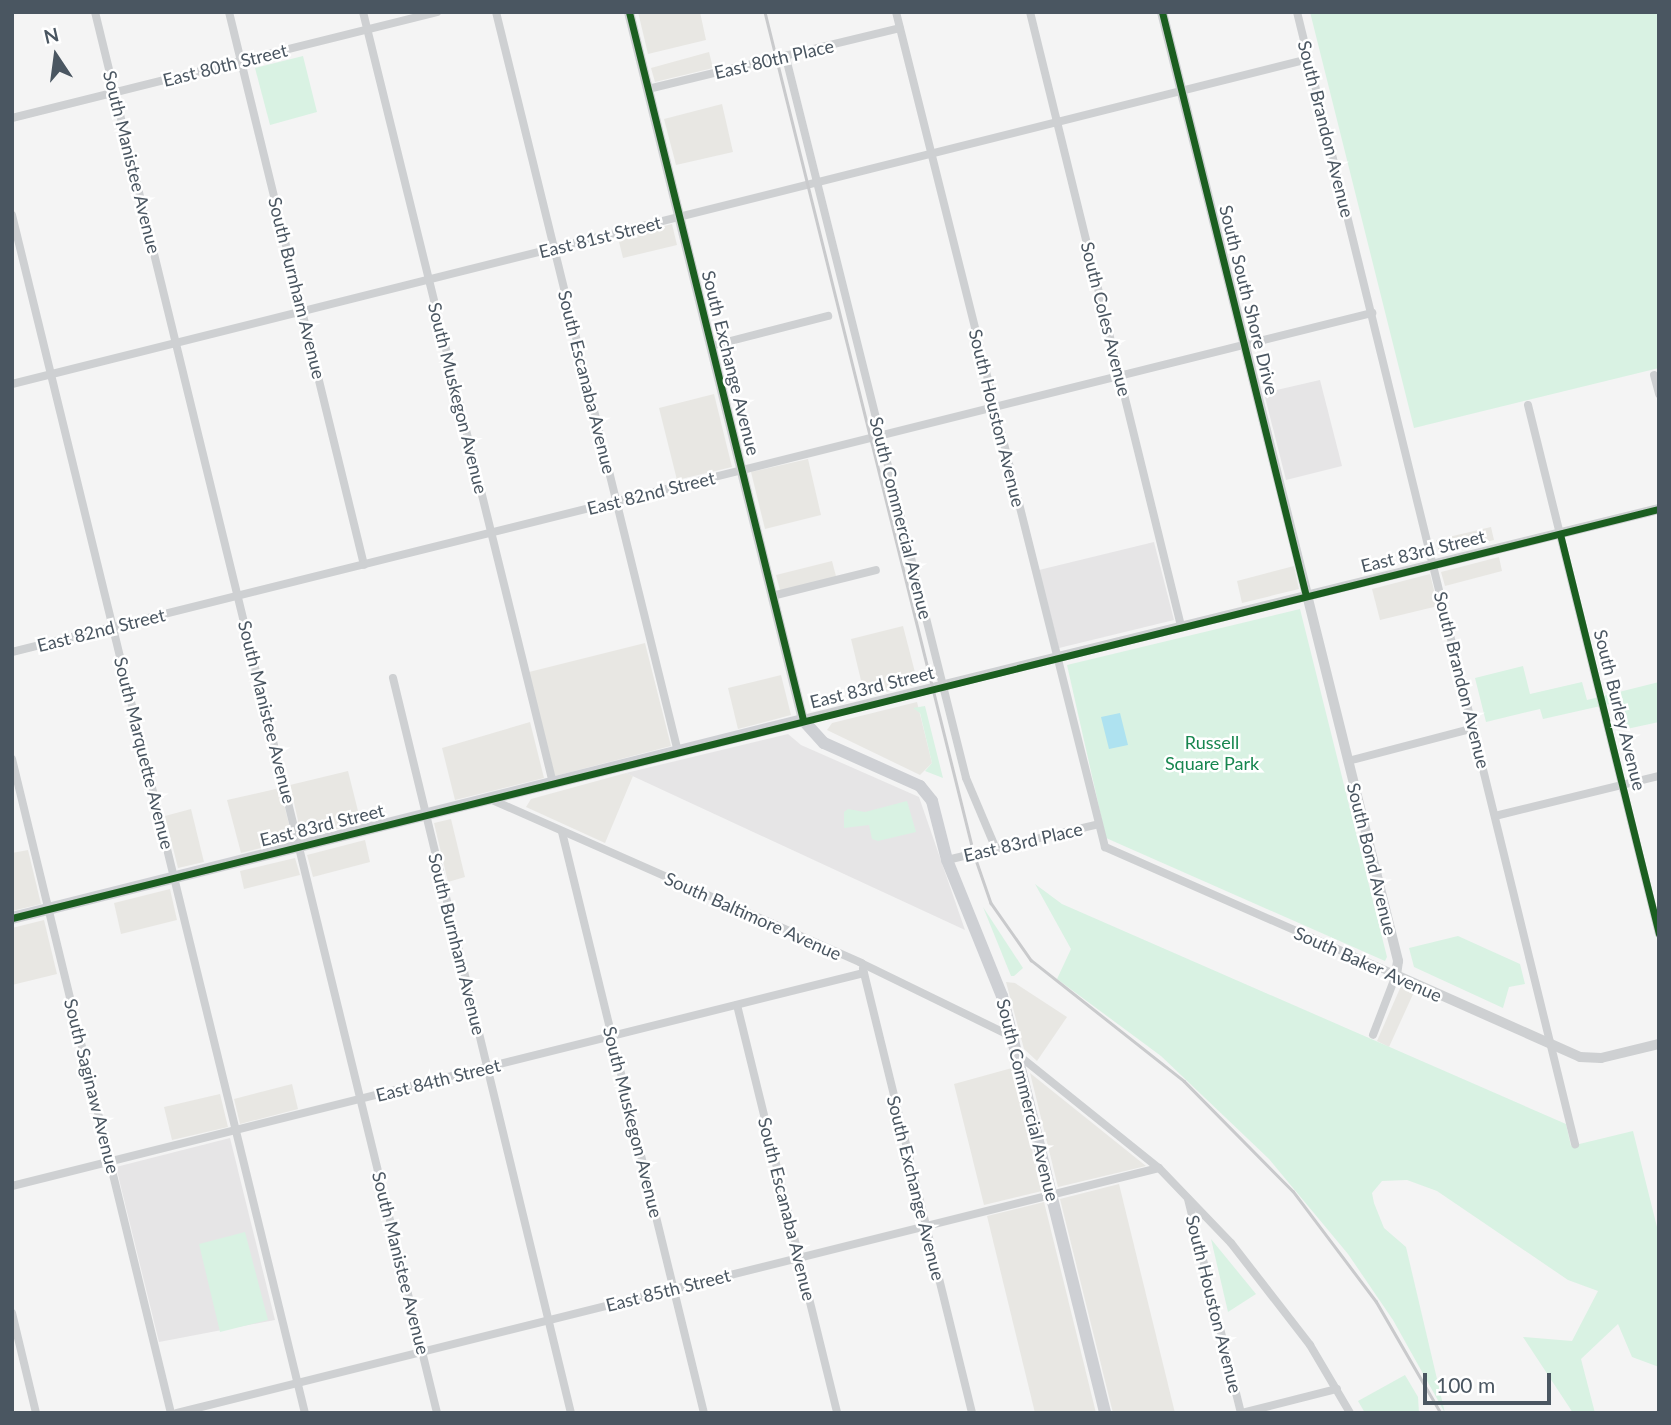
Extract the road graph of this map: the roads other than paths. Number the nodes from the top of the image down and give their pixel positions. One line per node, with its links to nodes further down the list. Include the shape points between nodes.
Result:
1 (95, 12): 18 (street, South Manistee Avenue)
2 (229, 12): 15 (street, South Burnham Avenue)
3 (363, 12): 12 (street, South Muskegon Avenue)
4 (437, 12): 12 (street, East 80th Street)
5 (496, 12): 25 (street, South Escanaba Avenue)
6 (629, 12): 16 (street, South Exchange Avenue)
7 (896, 12): 11 (street, South Houston Avenue)
8 (1030, 12): 20 (street, South Coles Avenue)
9 (1162, 12): 17 (street, South South Shore Drive)
10 (1297, 12): 14 (street, South Brandon Avenue)
11 (900, 28): 13 (street, East 80th Place); 21 (street, South Houston Avenue)
12 (367, 30): 15 (street, East 80th Street); 26 (street, South Muskegon Avenue)
13 (786, 58): 16 (street, East 80th Place); 22 (street, South Commercial Avenue)
14 (1309, 59): 17 (street, East 81st Street); 28 (street, South Brandon Avenue)
15 (241, 61): 18 (street, East 80th Street); 27 (street, South Burnham Avenue)
16 (648, 89): 24 (street, South Exchange Avenue)
17 (1182, 91): 20 (street, East 81st Street); 31 (street, South South Shore Drive)
18 (115, 93): 19 (street, East 80th Street); 30 (street, South Manistee Avenue)
19 (12, 118)
20 (1057, 123): 21 (street, East 81st Street); 35 (street, South Coles Avenue)
21 (931, 154): 22 (street, East 81st Street); 39 (street, South Houston Avenue)
22 (818, 183): 24 (street, East 81st Street); 40 (street, South Commercial Avenue)
23 (12, 215): 33 (street, South Marquette Avenue)
24 (679, 217): 25 (street, East 81st Street); 32 (street, South Exchange Avenue)
25 (553, 249): 26 (street, East 81st Street); 42 (street, South Escanaba Avenue)
26 (429, 280): 27 (street, East 81st Street); 44 (street, South Muskegon Avenue)
27 (302, 312): 30 (street, East 81st Street); 47 (street, South Burnham Avenue)
28 (1372, 313): 31 (street, East 82nd Street); 46 (street, South Brandon Avenue)
29 (828, 316): 32 (street)
30 (176, 343): 33 (street, East 81st Street); 49 (street, South Manistee Avenue)
31 (1244, 345): 35 (street, East 82nd Street); 51 (street, South South Shore Drive)
32 (711, 346): 41 (street, South Exchange Avenue)
33 (51, 374): 36 (street, East 81st Street); 53 (street, South Marquette Avenue)
34 (1654, 375): 37 (street)
35 (1120, 376): 39 (street, East 82nd Street); 52 (street, South Coles Avenue)
36 (12, 384)
37 (1659, 394)
38 (1528, 405): 45 (street, South Burley Avenue)
39 (995, 408): 40 (street, East 82nd Street); 55 (street, South Houston Avenue)
40 (881, 436): 41 (street, East 82nd Street); 57 (street, South Commercial Avenue)
41 (742, 471): 42 (street, East 82nd Street); 50 (street, South Exchange Avenue)
42 (617, 502): 44 (street, East 82nd Street); 60 (street, South Escanaba Avenue)
43 (1659, 509): 45 (street, East 83rd Street)
44 (491, 533): 47 (street, East 82nd Street); 64 (street, South Muskegon Avenue)
45 (1560, 534): 46 (street, East 83rd Street); 65 (street, South Burley Avenue)
46 (1434, 564): 51 (street, East 83rd Street); 59 (street, South Brandon Avenue)
47 (364, 565): 49 (street, East 82nd Street)
48 (876, 570): 50 (street)
49 (239, 596): 53 (street, East 82nd Street); 71 (street, South Manistee Avenue)
50 (772, 596): 58 (street, South Exchange Avenue)
51 (1306, 596): 52 (street, East 83rd Street); 62 (street, South South Shore Drive)
52 (1181, 626): 55 (street, East 83rd Street)
53 (113, 627): 54 (street, East 82nd Street); 74 (street, South Marquette Avenue)
54 (12, 652)
55 (1057, 657): 57 (street, East 83rd Street); 69 (street, South Houston Avenue)
56 (393, 678): 67 (street, South Burnham Avenue)
57 (943, 686): 58 (street, East 83rd Street); 72 (street, South Commercial Avenue, via 969,789)
58 (803, 720): 60 (main road, East 83rd Street); 73 (main road, South Commercial Avenue, via 824,743 913,782 929,794)
59 (1474, 729): 62 (street); 68 (street, South Brandon Avenue)
60 (678, 752): 64 (main road, East 83rd Street)
61 (12, 759): 75 (street, South Saginaw Avenue)
62 (1348, 761): 80 (street, South Bond Avenue, via 1398,961)
63 (1659, 776): 65 (street)
64 (553, 783): 66 (main road, East 83rd Street)
65 (1622, 785): 68 (street); 77 (street, South Burley Avenue)
66 (490, 799): 67 (main road, East 83rd Street); 70 (street, South Baltimore Avenue)
67 (425, 815): 71 (main road, East 83rd Street); 88 (street, South Burnham Avenue)
68 (1496, 816): 86 (street, South Brandon Avenue)
69 (1099, 824): 72 (street, East 83rd Place); 80 (street, South Baker Avenue, via 1105,847)
70 (562, 832): 78 (street, South Baltimore Avenue); 83 (street, South Muskegon Avenue)
71 (300, 846): 74 (main road, East 83rd Street); 89 (street, South Manistee Avenue)
72 (996, 849): 73 (street, East 83rd Place)
73 (947, 860): 84 (main road, South Commercial Avenue, via 997,982)
74 (174, 878): 75 (main road, East 83rd Street); 90 (street, South Marquette Avenue)
75 (49, 909): 76 (main road, East 83rd Street); 92 (street, South Saginaw Avenue)
76 (12, 918)
77 (1659, 934)
78 (861, 963): 79 (street, South Exchange Avenue); 84 (street, South Baltimore Avenue)
79 (864, 973): 81 (street, East 84th Street); 97 (street, South Exchange Avenue)
80 (1396, 975): 82 (street, South Bond Avenue); 86 (street, South Baker Avenue)
81 (737, 1005): 83 (street, East 84th Street); 98 (street, South Escanaba Avenue)
82 (1373, 1035)
83 (612, 1036): 88 (street, East 84th Street); 99 (street, South Muskegon Avenue)
84 (1013, 1037): 87 (main road, South Commercial Avenue)
85 (1659, 1044): 86 (street, South Baker Avenue, via 1592,1059)
86 (1551, 1046): 91 (street, South Brandon Avenue)
87 (1017, 1054): 93 (street); 95 (main road, South Commercial Avenue)
88 (487, 1067): 89 (street, East 84th Street); 101 (street, South Burnham Avenue)
89 (361, 1099): 90 (street, East 84th Street); 102 (street, South Manistee Avenue)
90 (236, 1130): 92 (street, East 84th Street); 103 (street, South Marquette Avenue)
91 (1575, 1144)
92 (110, 1161): 94 (street, East 84th Street); 106 (street, South Saginaw Avenue)
93 (1159, 1168): 95 (street, East 85th Street); 96 (street)
94 (12, 1186)
95 (1052, 1195): 97 (street, East 85th Street); 114 (main road, South Commercial Avenue)
96 (1187, 1196): 104 (street, via 1272,1293); 115 (street, South Houston Avenue)
97 (926, 1226): 98 (street, East 85th Street); 113 (street, South Exchange Avenue)
98 (799, 1258): 99 (street, East 85th Street); 112 (street, South Escanaba Avenue)
99 (673, 1289): 101 (street, East 85th Street); 111 (street, South Muskegon Avenue)
100 (12, 1313): 105 (street)
101 (548, 1320): 102 (street, East 85th Street); 110 (street, South Burnham Avenue)
102 (422, 1352): 103 (street, East 85th Street); 109 (street, South Manistee Avenue)
103 (298, 1382): 107 (street, East 85th Street); 108 (street, South Marquette Avenue)
104 (1339, 1391): 115 (street); 116 (street)
105 (36, 1413)
106 (171, 1413)
107 (177, 1413)
108 (305, 1413)
109 (437, 1413)
110 (571, 1413)
111 (704, 1413)
112 (836, 1413)
113 (972, 1413)
114 (1105, 1413)
115 (1241, 1413)
116 (1350, 1413)

